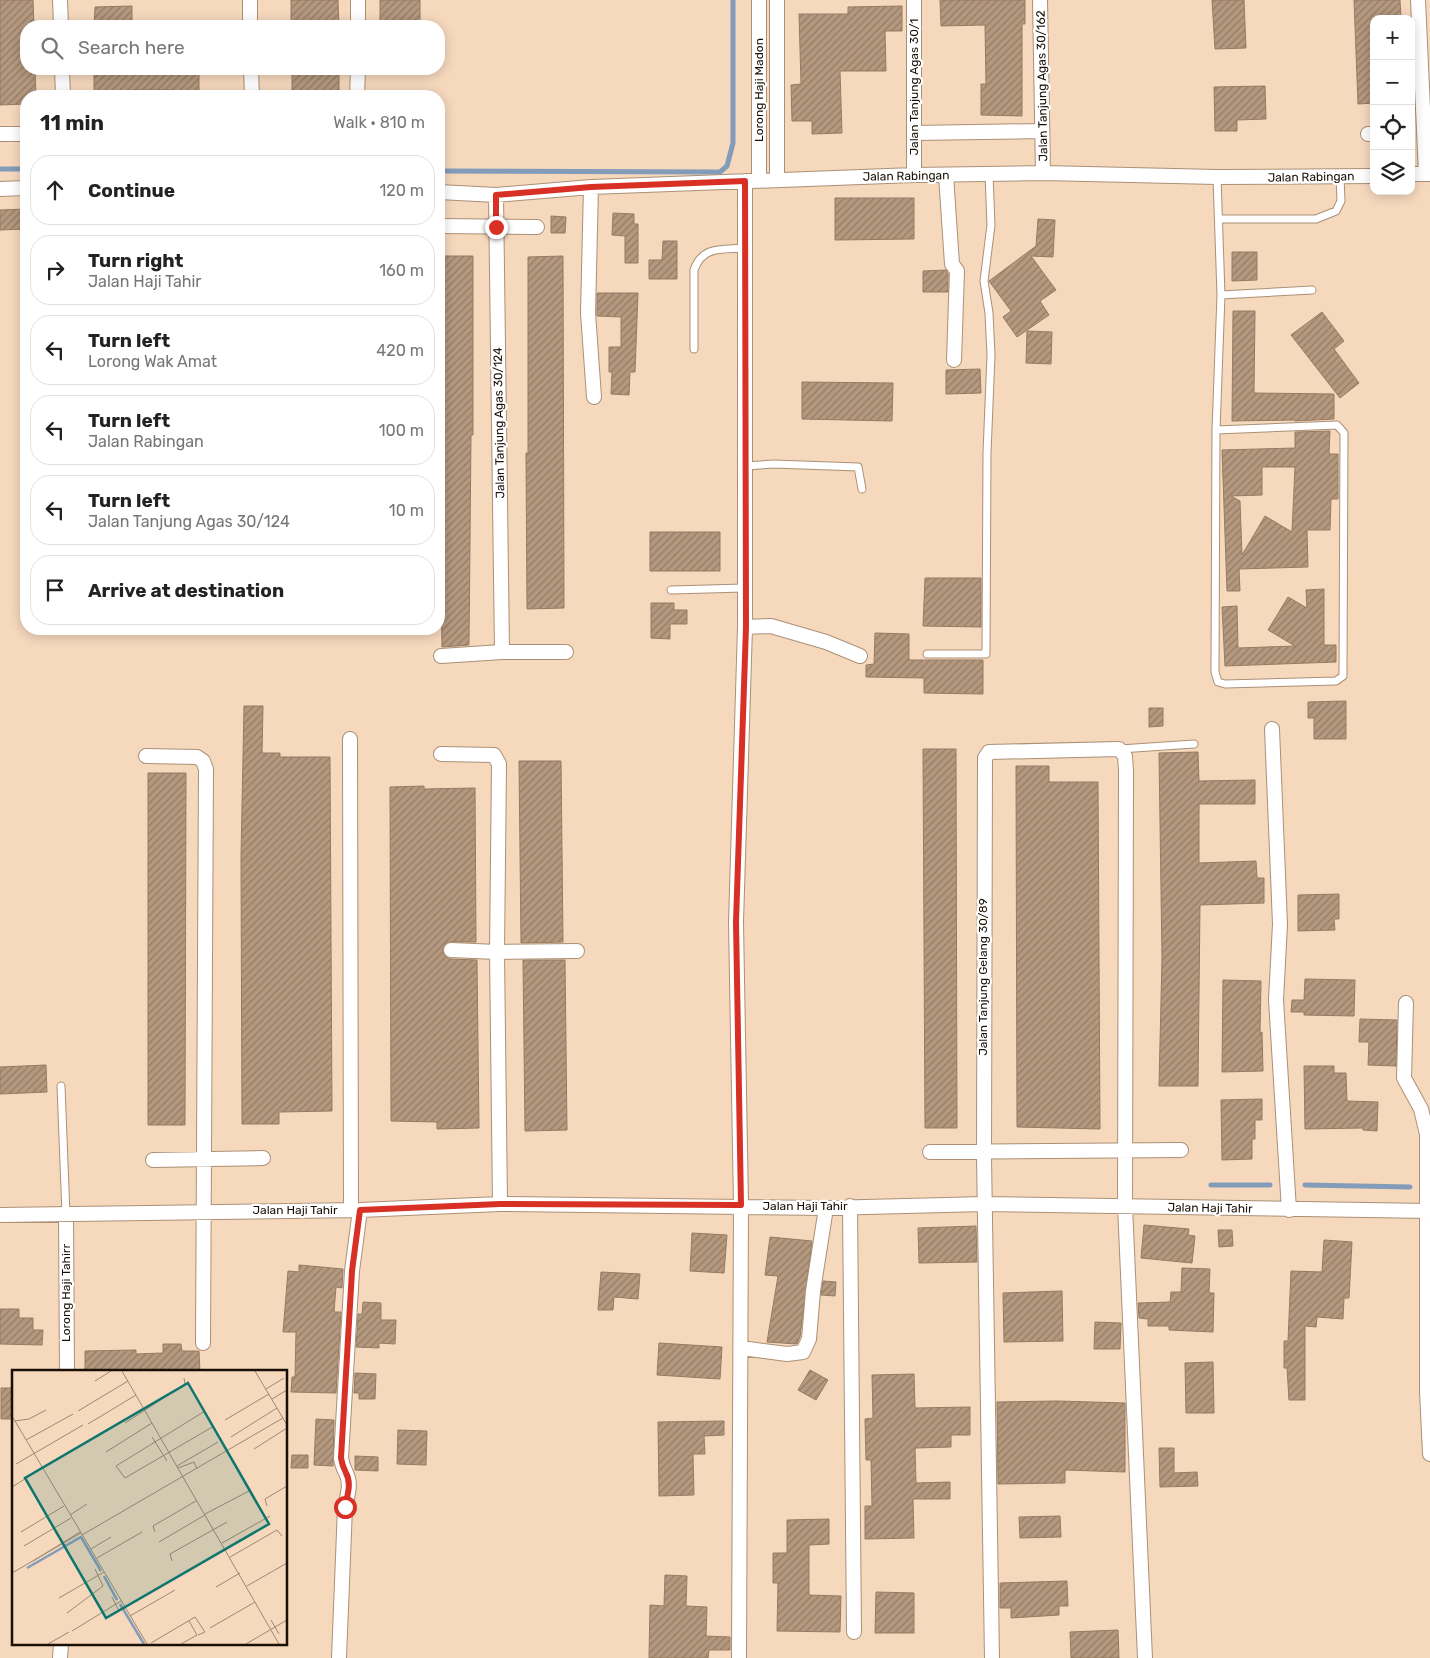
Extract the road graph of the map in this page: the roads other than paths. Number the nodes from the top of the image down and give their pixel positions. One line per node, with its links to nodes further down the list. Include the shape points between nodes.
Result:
1 (60, 0): 9 (street)
2 (250, 0): 10 (street)
3 (358, 0): 11 (street)
4 (759, 0): 33 (street, Lorong Haji Madon)
5 (777, 0): 32 (street)
6 (914, 0): 19 (street, Jalan Tanjung Agas 30/1)
7 (1040, 0): 18 (street, Jalan Tanjung Agas 30/162)
8 (1418, 0): 20 (street)
9 (61, 20)
10 (250, 20)
11 (358, 20)
12 (62, 75): 15 (street)
13 (251, 75): 16 (street)
14 (358, 75): 17 (street)
15 (63, 90)
16 (252, 90)
17 (358, 90)
18 (1042, 131): 19 (street); 23 (street, Jalan Tanjung Agas 30/162)
19 (914, 133): 27 (street, Jalan Tanjung Agas 30/1)
20 (1422, 133): 26 (street)
21 (0, 134): 22 (street)
22 (20, 134)
23 (1044, 173): 24 (street, Jalan Rabingan); 30 (street, Jalan Rabingan)
24 (989, 174): 28 (street, Jalan Rabingan); 57 (lane, via 991,225 984,281 991,355 986,654)
25 (1415, 174): 26 (street)
26 (1428, 174)
27 (914, 175): 28 (street, Jalan Rabingan); 32 (street, Jalan Rabingan)
28 (946, 175): 47 (street, via 952,264 957,271)
29 (1370, 176): 31 (street, Jalan Rabingan)
30 (1217, 177): 31 (street, Jalan Rabingan); 39 (lane)
31 (1340, 177): 39 (lane, via 1341,201 1336,212 1316,219)
32 (777, 180): 33 (street, Jalan Rabingan)
33 (752, 181): 34 (street, Jalan Rabingan); 43 (street, Lorong Haji Madon)
34 (591, 187): 38 (street, Jalan Rabingan); 48 (street, via 588,313)
35 (20, 188): 36 (street)
36 (0, 189)
37 (445, 192): 38 (street, Jalan Rabingan)
38 (496, 195): 41 (street, Jalan Tanjung Agas 30/124)
39 (1219, 219): 45 (lane)
40 (445, 226): 41 (street)
41 (496, 227): 42 (street); 55 (street, Jalan Tanjung Agas 30/124)
42 (537, 227)
43 (745, 248): 46 (lane, via 708,251 698,258 694,270); 50 (street, Lorong Haji Madon)
44 (1312, 290): 45 (lane)
45 (1221, 295): 49 (lane)
46 (694, 349)
47 (954, 360)
48 (594, 397)
49 (1216, 430): 49 (lane, via 1337,425 1344,433 1343,676 1336,681 1218,682 1215,672)
50 (746, 466): 51 (lane, via 858,467); 52 (street, Lorong Haji Madon)
51 (862, 489)
52 (744, 588): 53 (lane); 54 (street, Lorong Haji Madon)
53 (672, 590)
54 (746, 627): 59 (street, via 771,626); 80 (street, Lorong Haji Madon, via 736,922)
55 (502, 652): 56 (street); 58 (street)
56 (566, 652)
57 (927, 654)
58 (441, 656)
59 (860, 656)
60 (1272, 729): 86 (street, via 1280,924 1276,1000)
61 (350, 739): 85 (street)
62 (1194, 744): 63 (lane)
63 (1119, 749): 71 (street, via 1125,756 1126,771); 74 (street, Jalan Tanjung Gelang 30/89, via 989,752 985,758)
64 (441, 754): 68 (street, via 494,755 499,764)
65 (146, 756): 76 (street, via 197,757 206,769)
66 (451, 950): 68 (street)
67 (578, 951): 68 (street)
68 (496, 952): 78 (street)
69 (1406, 1003): 87 (street, via 1404,1078 1421,1109 1427,1134)
70 (61, 1086): 88 (lane)
71 (1126, 1150): 72 (street); 74 (street); 82 (street)
72 (1181, 1150)
73 (930, 1152): 74 (street)
74 (984, 1152): 79 (street, Jalan Tanjung Gelang 30/89)
75 (263, 1158): 76 (street)
76 (203, 1159): 77 (street); 84 (street)
77 (153, 1160)
78 (500, 1204): 80 (street, Jalan Haji Tahir); 85 (street, Jalan Haji Tahir)
79 (985, 1204): 81 (street, Jalan Haji Tahir); 82 (street, Jalan Haji Tahir); 97 (street, Jalan Tanjung Gelang 30/89)
80 (741, 1205): 83 (street, Jalan Haji Tahir); 91 (street, Lorong Haji Madon)
81 (850, 1206): 83 (street, Jalan Haji Tahir); 94 (street)
82 (1126, 1206): 86 (street, Jalan Haji Tahir); 98 (street)
83 (826, 1208): 91 (street, via 809,1339 803,1352 787,1354)
84 (202, 1210): 85 (street, Jalan Haji Tahir); 88 (street, Jalan Haji Tahir); 90 (street)
85 (355, 1210): 95 (street, via 341,1458 349,1486 345,1507)
86 (1289, 1210): 87 (street, Jalan Haji Tahir)
87 (1428, 1211): 93 (street)
88 (66, 1214): 89 (street, Jalan Haji Tahir); 92 (street, Lorong Haji Tahirr)
89 (0, 1215)
90 (202, 1343)
91 (741, 1348): 96 (street, Lorong Haji Madon)
92 (66, 1370)
93 (1430, 1454)
94 (854, 1632)
95 (338, 1658)
96 (739, 1658)
97 (992, 1658)
98 (1145, 1658)

